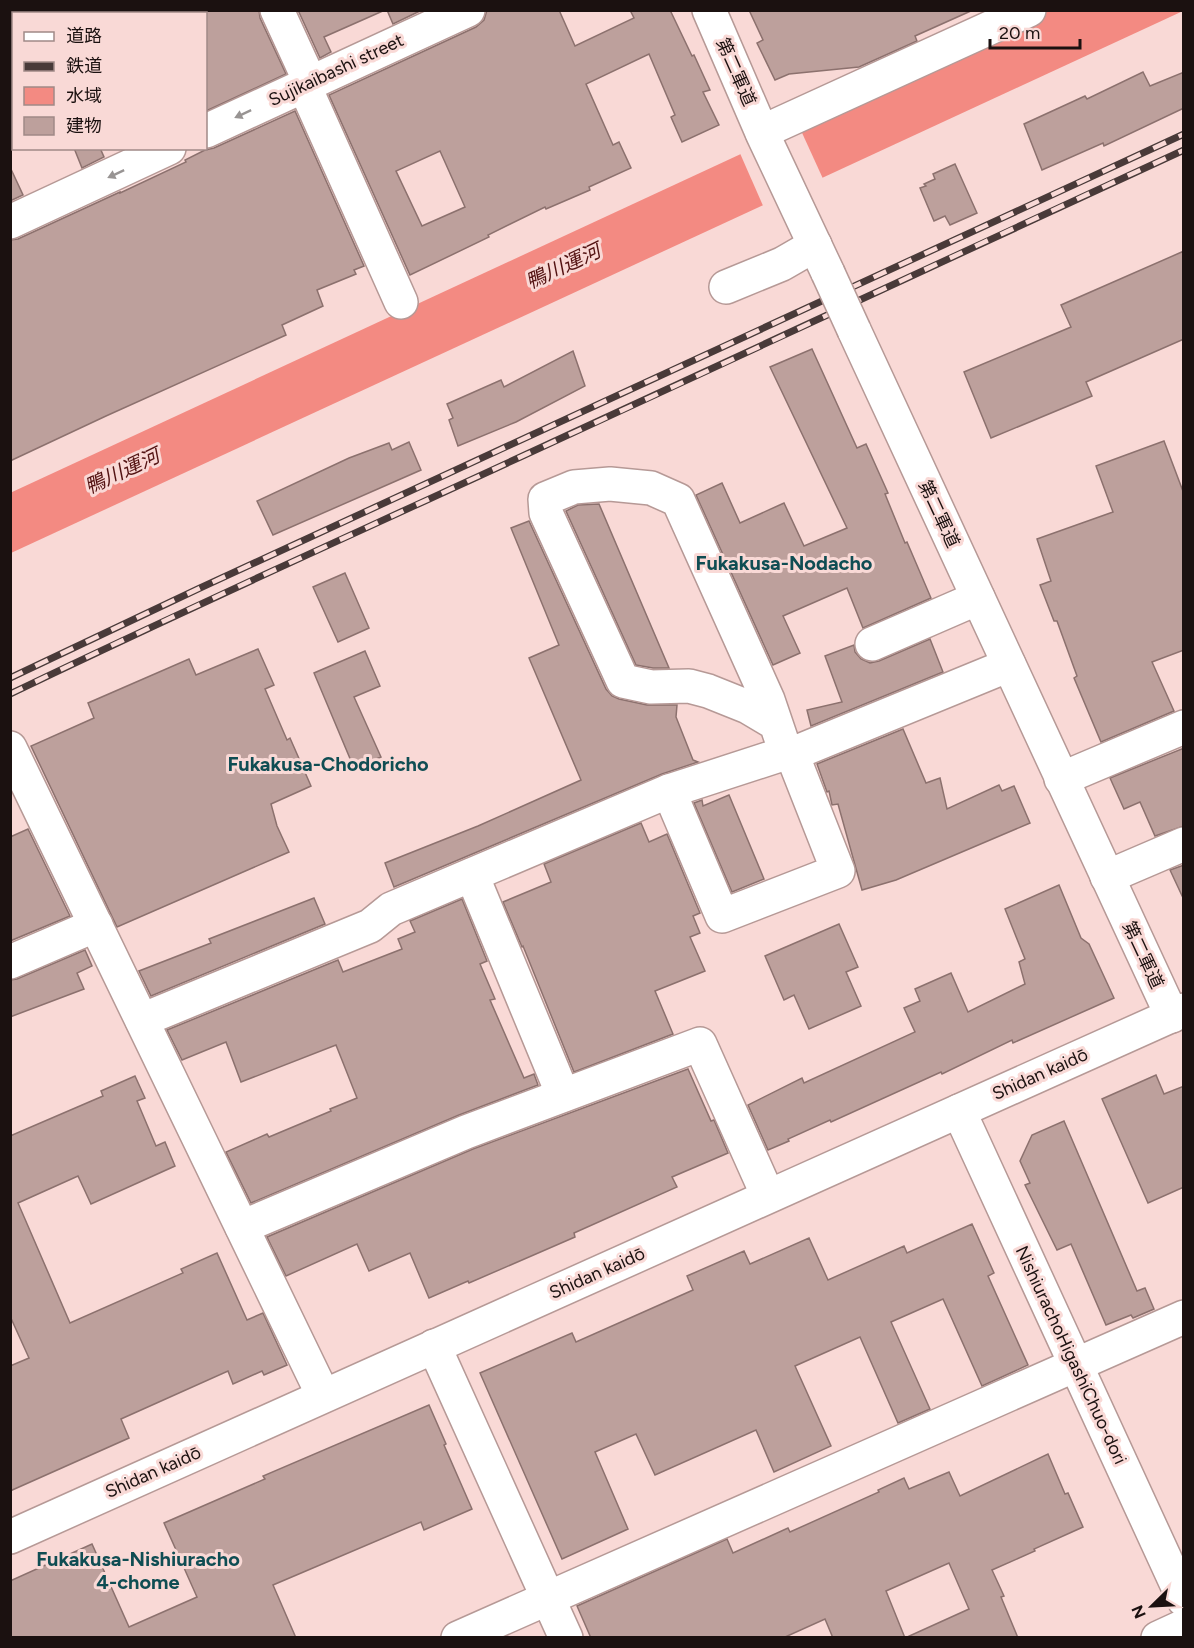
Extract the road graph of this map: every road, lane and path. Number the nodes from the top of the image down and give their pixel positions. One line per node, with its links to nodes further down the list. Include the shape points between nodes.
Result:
1 (277, 10): 5 (street)
2 (468, 10): 5 (street, Sujikaibashi street)
3 (709, 10): 7 (street, 第二軍道)
4 (1029, 10): 7 (street)
5 (307, 83): 6 (street, Sujikaibashi street, one-way to 6); 12 (street)
6 (207, 131)
7 (762, 133): 10 (street, 第二軍道)
8 (165, 150): 9 (street, one-way to 9)
9 (10, 222)
10 (821, 259): 11 (street, via 782,264); 13 (street, 第二軍道, bridge)
11 (726, 288)
12 (401, 302)
13 (978, 598): 14 (street); 15 (street, 第二軍道)
14 (872, 644)
15 (1009, 665): 17 (street); 19 (street, 第二軍道)
16 (1184, 727): 19 (street)
17 (784, 744): 17 (street, via 678,500 651,488 610,484 573,487 545,499 546,513 623,681 708,691 748,707); 20 (street); 20 (street, via 838,871 722,916)
18 (10, 748): 21 (street)
19 (1061, 779): 24 (street, 第二軍道)
20 (669, 791): 23 (street)
21 (21, 796): 25 (street)
22 (1184, 844): 24 (street)
23 (472, 875): 28 (street, via 391,909 370,926); 29 (street)
24 (1107, 877): 27 (street, 第二軍道)
25 (96, 925): 26 (street); 28 (street)
26 (10, 962)
27 (1178, 1013): 30 (street, Shidan kaidō)
28 (142, 1020): 32 (street)
29 (563, 1095): 31 (street, via 700,1044); 32 (street)
30 (959, 1111): 31 (street, Shidan kaidō); 35 (street, NishiurachoHigashiChuo-dori)
31 (768, 1196): 34 (street, Shidan kaidō)
32 (242, 1227): 36 (street)
33 (1184, 1317): 35 (street)
34 (434, 1346): 36 (street, Shidan kaidō); 38 (street)
35 (1076, 1366): 38 (street); 39 (street, NishiurachoHigashiChuo-dori)
36 (323, 1395): 37 (street, Shidan kaidō)
37 (10, 1537)
38 (547, 1597): 41 (street); 42 (street)
39 (1184, 1600)
40 (1184, 1626): 43 (street)
41 (458, 1638)
42 (566, 1638)
43 (1158, 1638)

